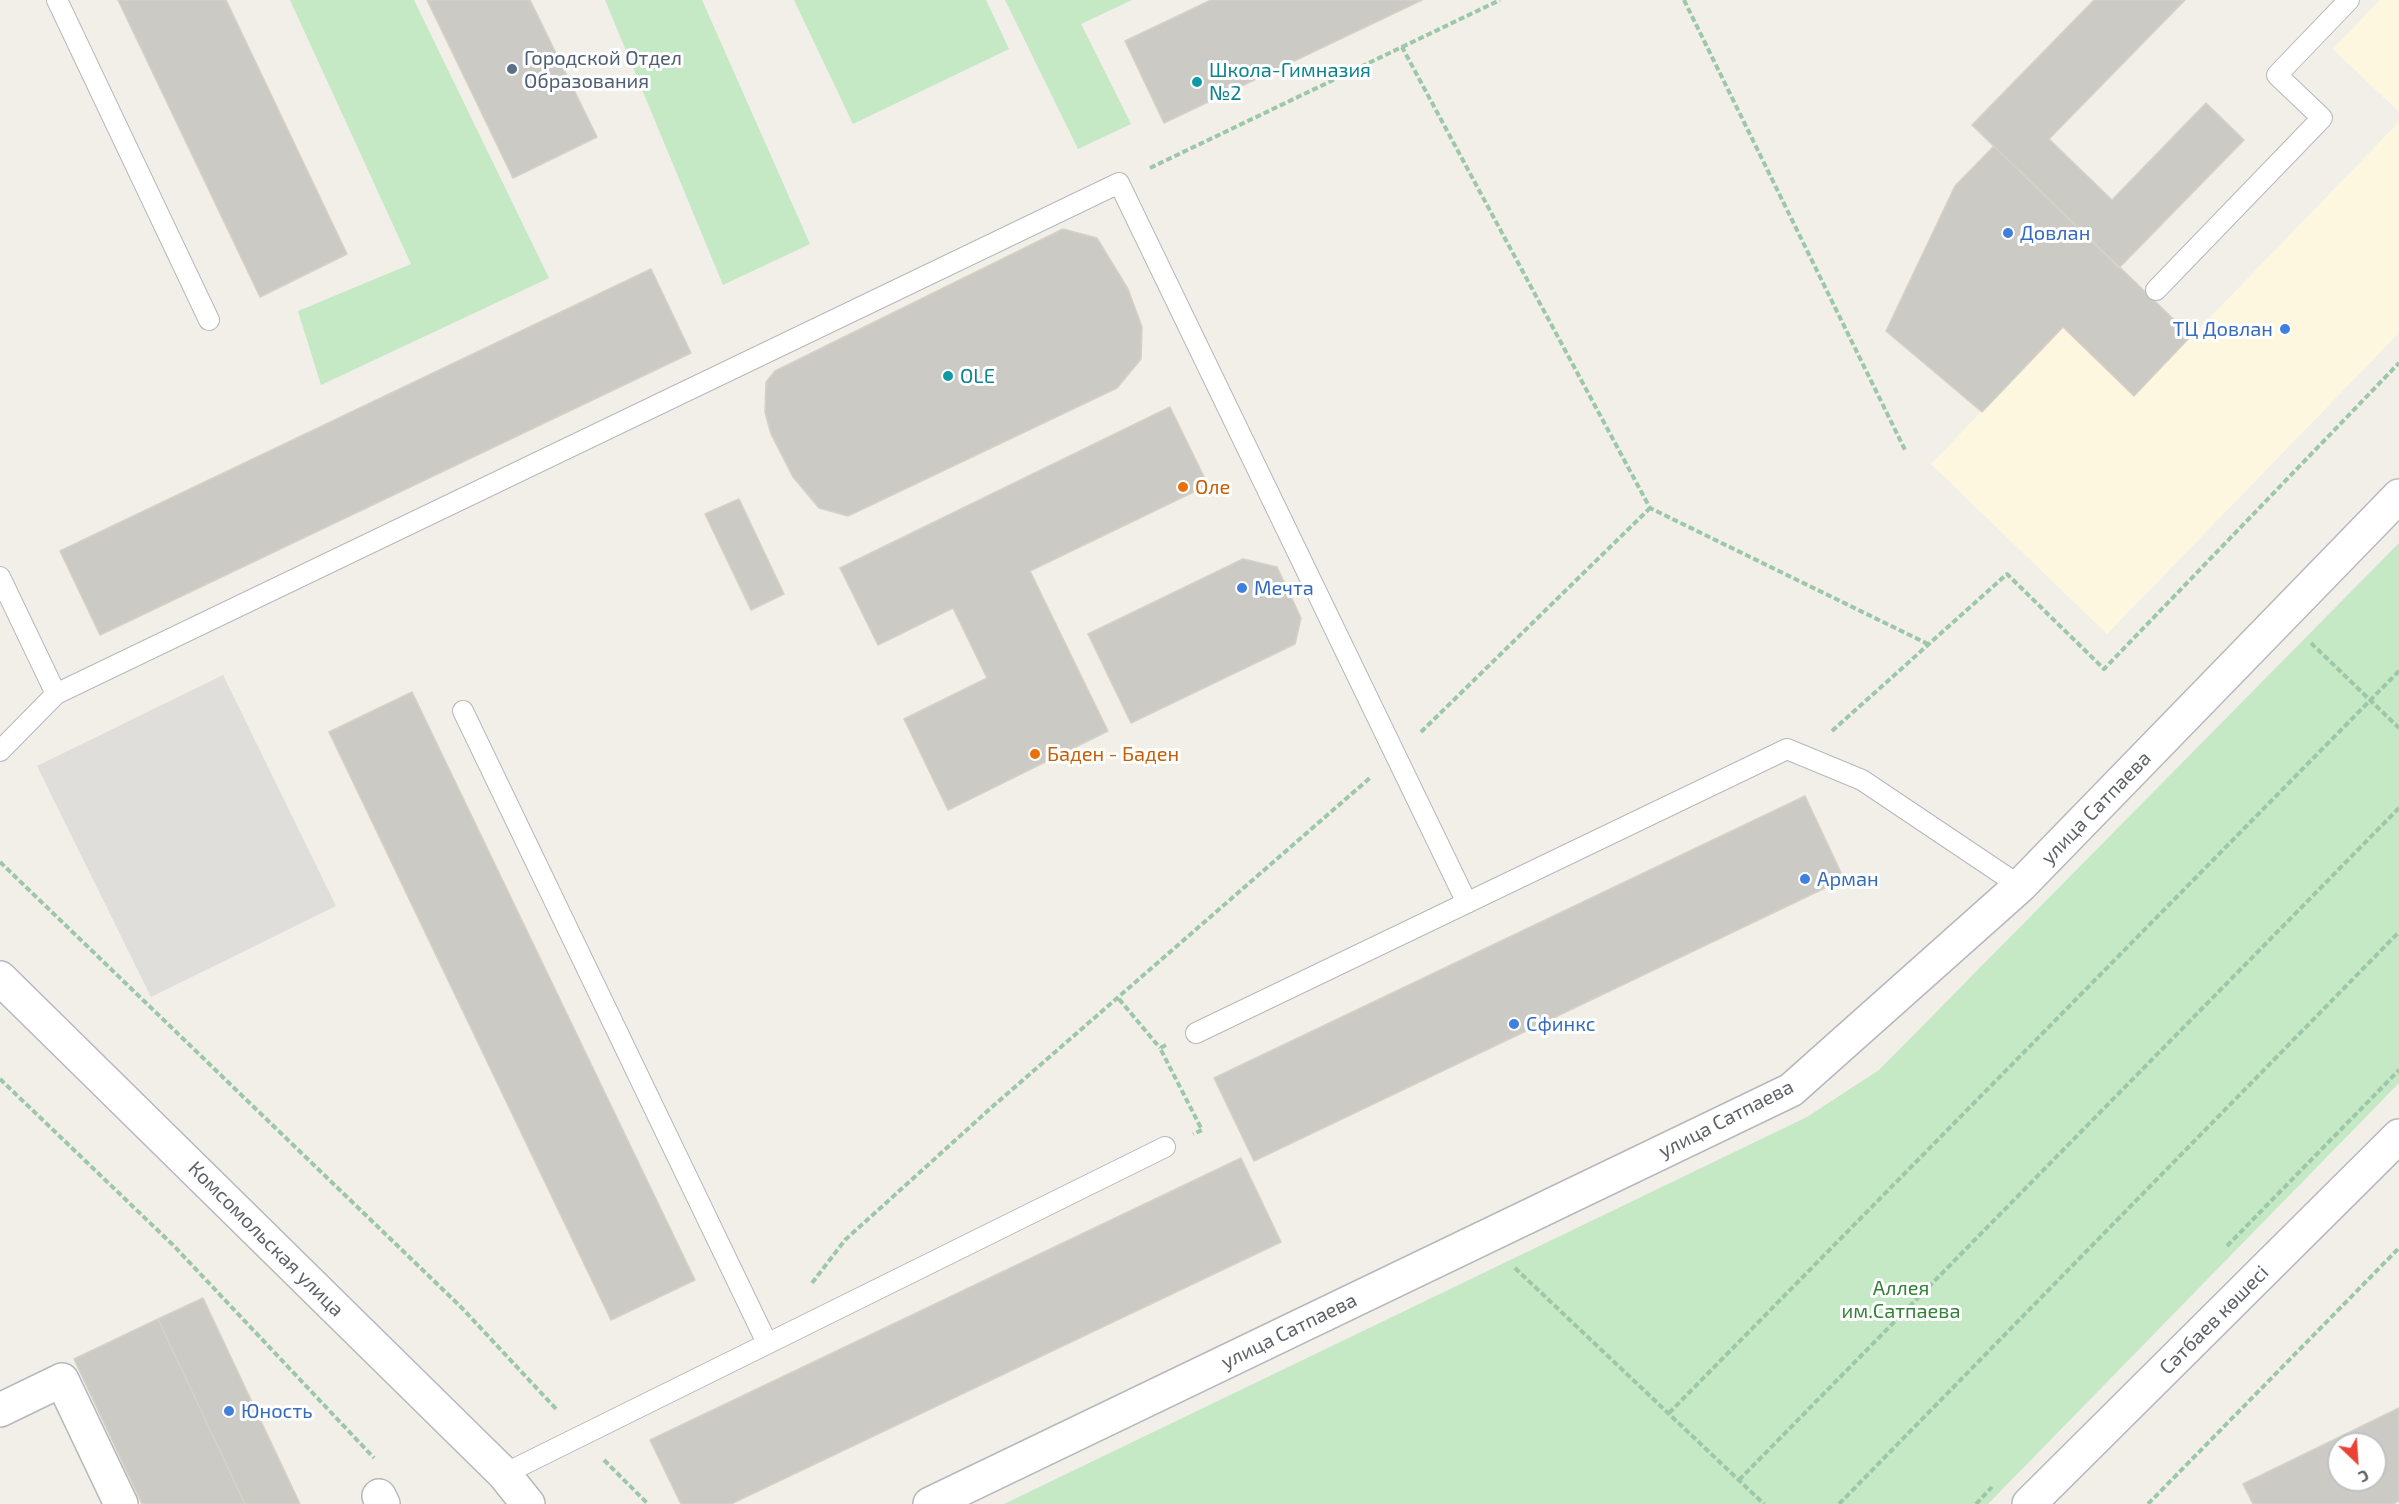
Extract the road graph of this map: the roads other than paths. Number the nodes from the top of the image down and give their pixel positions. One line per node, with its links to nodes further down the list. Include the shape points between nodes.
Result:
1 (57, 0): 4 (lane)
2 (2349, 0): 3 (lane, via 2277,75 2322,118)
3 (2156, 290)
4 (209, 320)
5 (2399, 496): 10 (street, улица Сатпаева)
6 (0, 577): 7 (lane)
7 (56, 694): 9 (lane); 11 (lane, via 1119,183)
8 (463, 711): 16 (lane)
9 (0, 751)
10 (2020, 886): 11 (lane, via 1862,780 1787,748); 21 (street, улица Сатпаева, via 1791,1090)
11 (1467, 903): 13 (lane)
12 (0, 978): 18 (street, Комсомольская улица)
13 (1196, 1033)
14 (2399, 1137): 22 (street, Сәтбаев көшесі)
15 (1165, 1147): 16 (lane)
16 (767, 1343): 18 (lane)
17 (0, 1410): 19 (street, via 62,1380)
18 (504, 1474): 20 (street, Комсомольская улица)
19 (121, 1504)
20 (528, 1504)
21 (930, 1504)
22 (2029, 1504)

